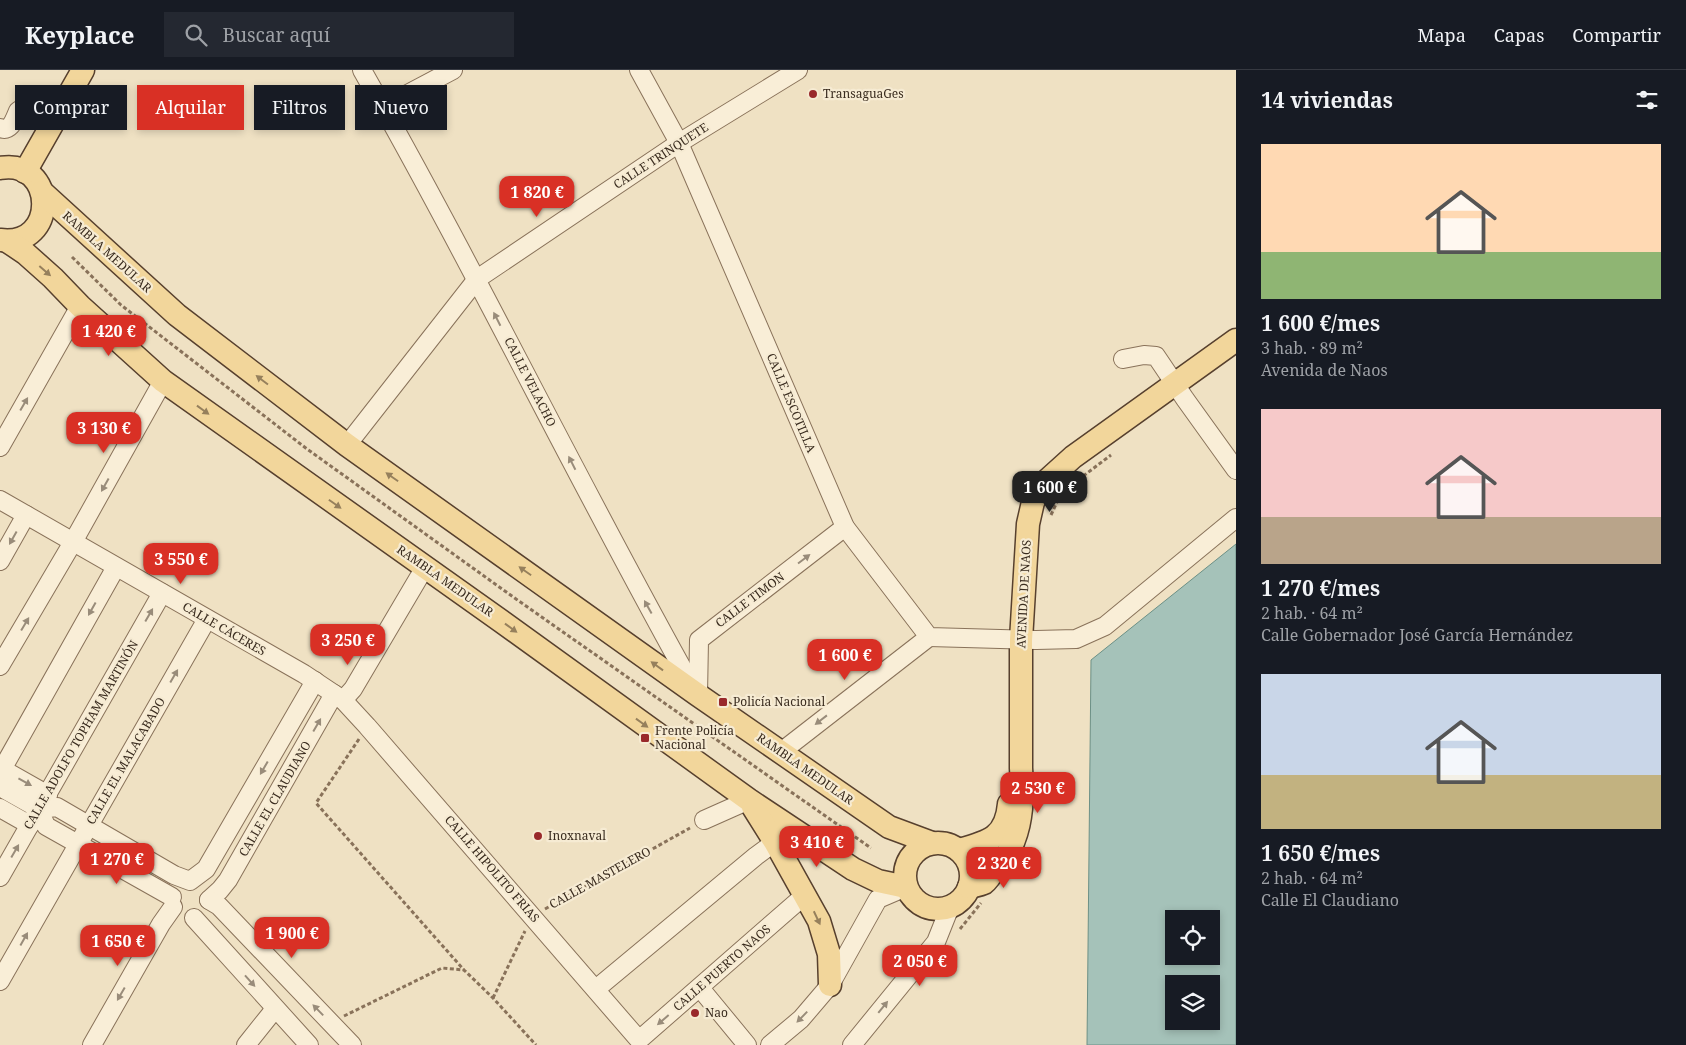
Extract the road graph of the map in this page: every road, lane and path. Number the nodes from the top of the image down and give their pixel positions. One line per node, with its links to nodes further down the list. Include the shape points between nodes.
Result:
1 (83, 70): 6 (main road)
2 (362, 70): 7 (street, CALLE VELACHO)
3 (453, 70): 8 (street)
4 (639, 70): 13 (street, CALLE ESCOTILLA)
5 (798, 70): 13 (street, CALLE TRINQUETE)
6 (74, 85)
7 (371, 85)
8 (425, 85)
9 (15, 117): 10 (street, via 9,128)
10 (0, 128)
11 (48, 130): 15 (main road)
12 (396, 130): 19 (street, CALLE VELACHO)
13 (678, 143): 19 (street, CALLE TRINQUETE); 31 (street, CALLE ESCOTILLA)
14 (0, 168): 15 (main road)
15 (26, 172): 16 (main road, RAMBLA MEDULAR)
16 (42, 192): 17 (main road, via 44,204 37,226 18,239); 25 (main road, RAMBLA MEDULAR, one-way to 16, via 177,315)
17 (3, 241): 20 (main road, RAMBLA MEDULAR, one-way to 20, via 24,253)
18 (72, 257): 57 (path, via 121,305 307,449)
19 (476, 278): 25 (street, CALLE TRINQUETE); 42 (street, CALLE VELACHO, one-way to 19, via 613,543)
20 (80, 306): 23 (main road, RAMBLA MEDULAR); 26 (street, one-way to 20)
21 (1236, 340): 24 (main road, AVENIDA DE NAOS)
22 (1123, 359): 24 (street, via 1156,356)
23 (163, 381): 32 (street, one-way to 32); 35 (main road, RAMBLA MEDULAR, one-way to 35)
24 (1175, 384): 27 (street); 39 (main road, AVENIDA DE NAOS, via 1074,457 1042,485 1033,502 1028,524)
25 (347, 445): 42 (main road, RAMBLA MEDULAR, one-way to 25)
26 (0, 446)
27 (1236, 470)
28 (0, 500): 29 (street, CALLE CÁCERES)
29 (26, 515): 32 (street, CALLE CÁCERES); 33 (street, one-way to 33)
30 (1236, 518): 39 (street, via 1105,626 1076,639)
31 (845, 527): 38 (street, CALLE ESCOTILLA); 42 (street, CALLE TIMON, one-way to 31, via 698,640)
32 (73, 542): 34 (street, CALLE CÁCERES); 40 (street, one-way to 32)
33 (0, 561)
34 (116, 567): 36 (street, CALLE CÁCERES); 47 (street, one-way to 47)
35 (425, 567): 43 (street, CALLE EL CLAUDIANO, via 353,689); 48 (main road, RAMBLA MEDULAR, one-way to 48)
36 (162, 593): 37 (street, CALLE CÁCERES); 49 (street, CALLE ADOLFO TOPHAM MARTINÓN, one-way to 36)
37 (207, 620): 41 (street, CALLE CÁCERES); 53 (street, CALLE EL MALACABADO, one-way to 37)
38 (930, 638): 39 (street); 45 (street, one-way to 45)
39 (1021, 640): 46 (main road, AVENIDA DE NAOS)
40 (0, 666)
41 (315, 681): 43 (street, CALLE CÁCERES); 60 (street, CALLE EL CLAUDIANO, one-way to 60, via 206,869)
42 (698, 695): 45 (main road, RAMBLA MEDULAR)
43 (339, 697): 44 (street, CALLE HIPOLITO FRIAS); 64 (street, CALLE EL CLAUDIANO, one-way to 43, via 228,880)
44 (368, 726): 67 (street, CALLE HIPOLITO FRIAS); 69 (path, via 316,803)
45 (781, 752): 55 (main road, RAMBLA MEDULAR, via 889,827)
46 (1021, 768): 58 (main road, AVENIDA DE NAOS, via 1011,786 1009,810 1001,832 980,845); 62 (main road, AVENIDA DE NAOS, via 1019,823 1014,842 1000,866 983,883)
47 (1, 776): 49 (street)
48 (749, 800): 51 (street); 54 (main road); 61 (main road, RAMBLA MEDULAR, via 853,869 878,881)
49 (43, 802): 52 (street, CALLE ADOLFO TOPHAM MARTINÓN); 53 (street); 56 (street, via 46,826)
50 (0, 808): 52 (street)
51 (704, 820): 67 (path, CALLE MASTELERO)
52 (30, 825): 59 (street, CALLE ADOLFO TOPHAM MARTINÓN, one-way to 52)
53 (88, 826): 56 (street, CALLE EL MALACABADO); 60 (street)
54 (775, 842): 63 (main road); 73 (street)
55 (932, 842): 58 (main road); 61 (main road, via 910,857 904,875)
56 (77, 845): 65 (street); 70 (street, CALLE EL MALACABADO, one-way to 56)
57 (871, 848)
58 (959, 850): 62 (main road, via 970,866)
59 (0, 877)
60 (190, 881): 64 (street, via 201,884); 65 (street, via 176,888)
61 (906, 887): 66 (main road, via 921,905); 71 (street, via 878,899)
62 (969, 887): 66 (main road, via 960,901)
63 (805, 895): 71 (main road, one-way to 71, via 819,922 829,954); 72 (street, CALLE PUERTO NAOS)
64 (209, 900): 68 (street, via 205,911); 76 (street, one-way to 64, via 219,906)
65 (172, 902): 68 (street, via 182,916); 78 (street, one-way to 78)
66 (950, 907): 85 (street, one-way to 66, via 936,942)
67 (533, 916): 73 (street, CALLE HIPOLITO FRIAS); 74 (path)
68 (194, 918): 75 (street, one-way to 75)
69 (464, 970): 74 (path); 76 (path, via 442,968)
70 (0, 981)
71 (830, 984): 84 (street, one-way to 84, via 801,1019)
72 (700, 988): 77 (street, CALLE PUERTO NAOS, one-way to 77); 83 (street)
73 (596, 989): 77 (street, CALLE HIPOLITO FRIAS)
74 (493, 998): 82 (path)
75 (276, 1010): 79 (street); 80 (street)
76 (330, 1022): 81 (street)
77 (639, 1040)
78 (92, 1045)
79 (246, 1045)
80 (309, 1045)
81 (352, 1045)
82 (536, 1045)
83 (748, 1045)
84 (770, 1045)
85 (852, 1045)

